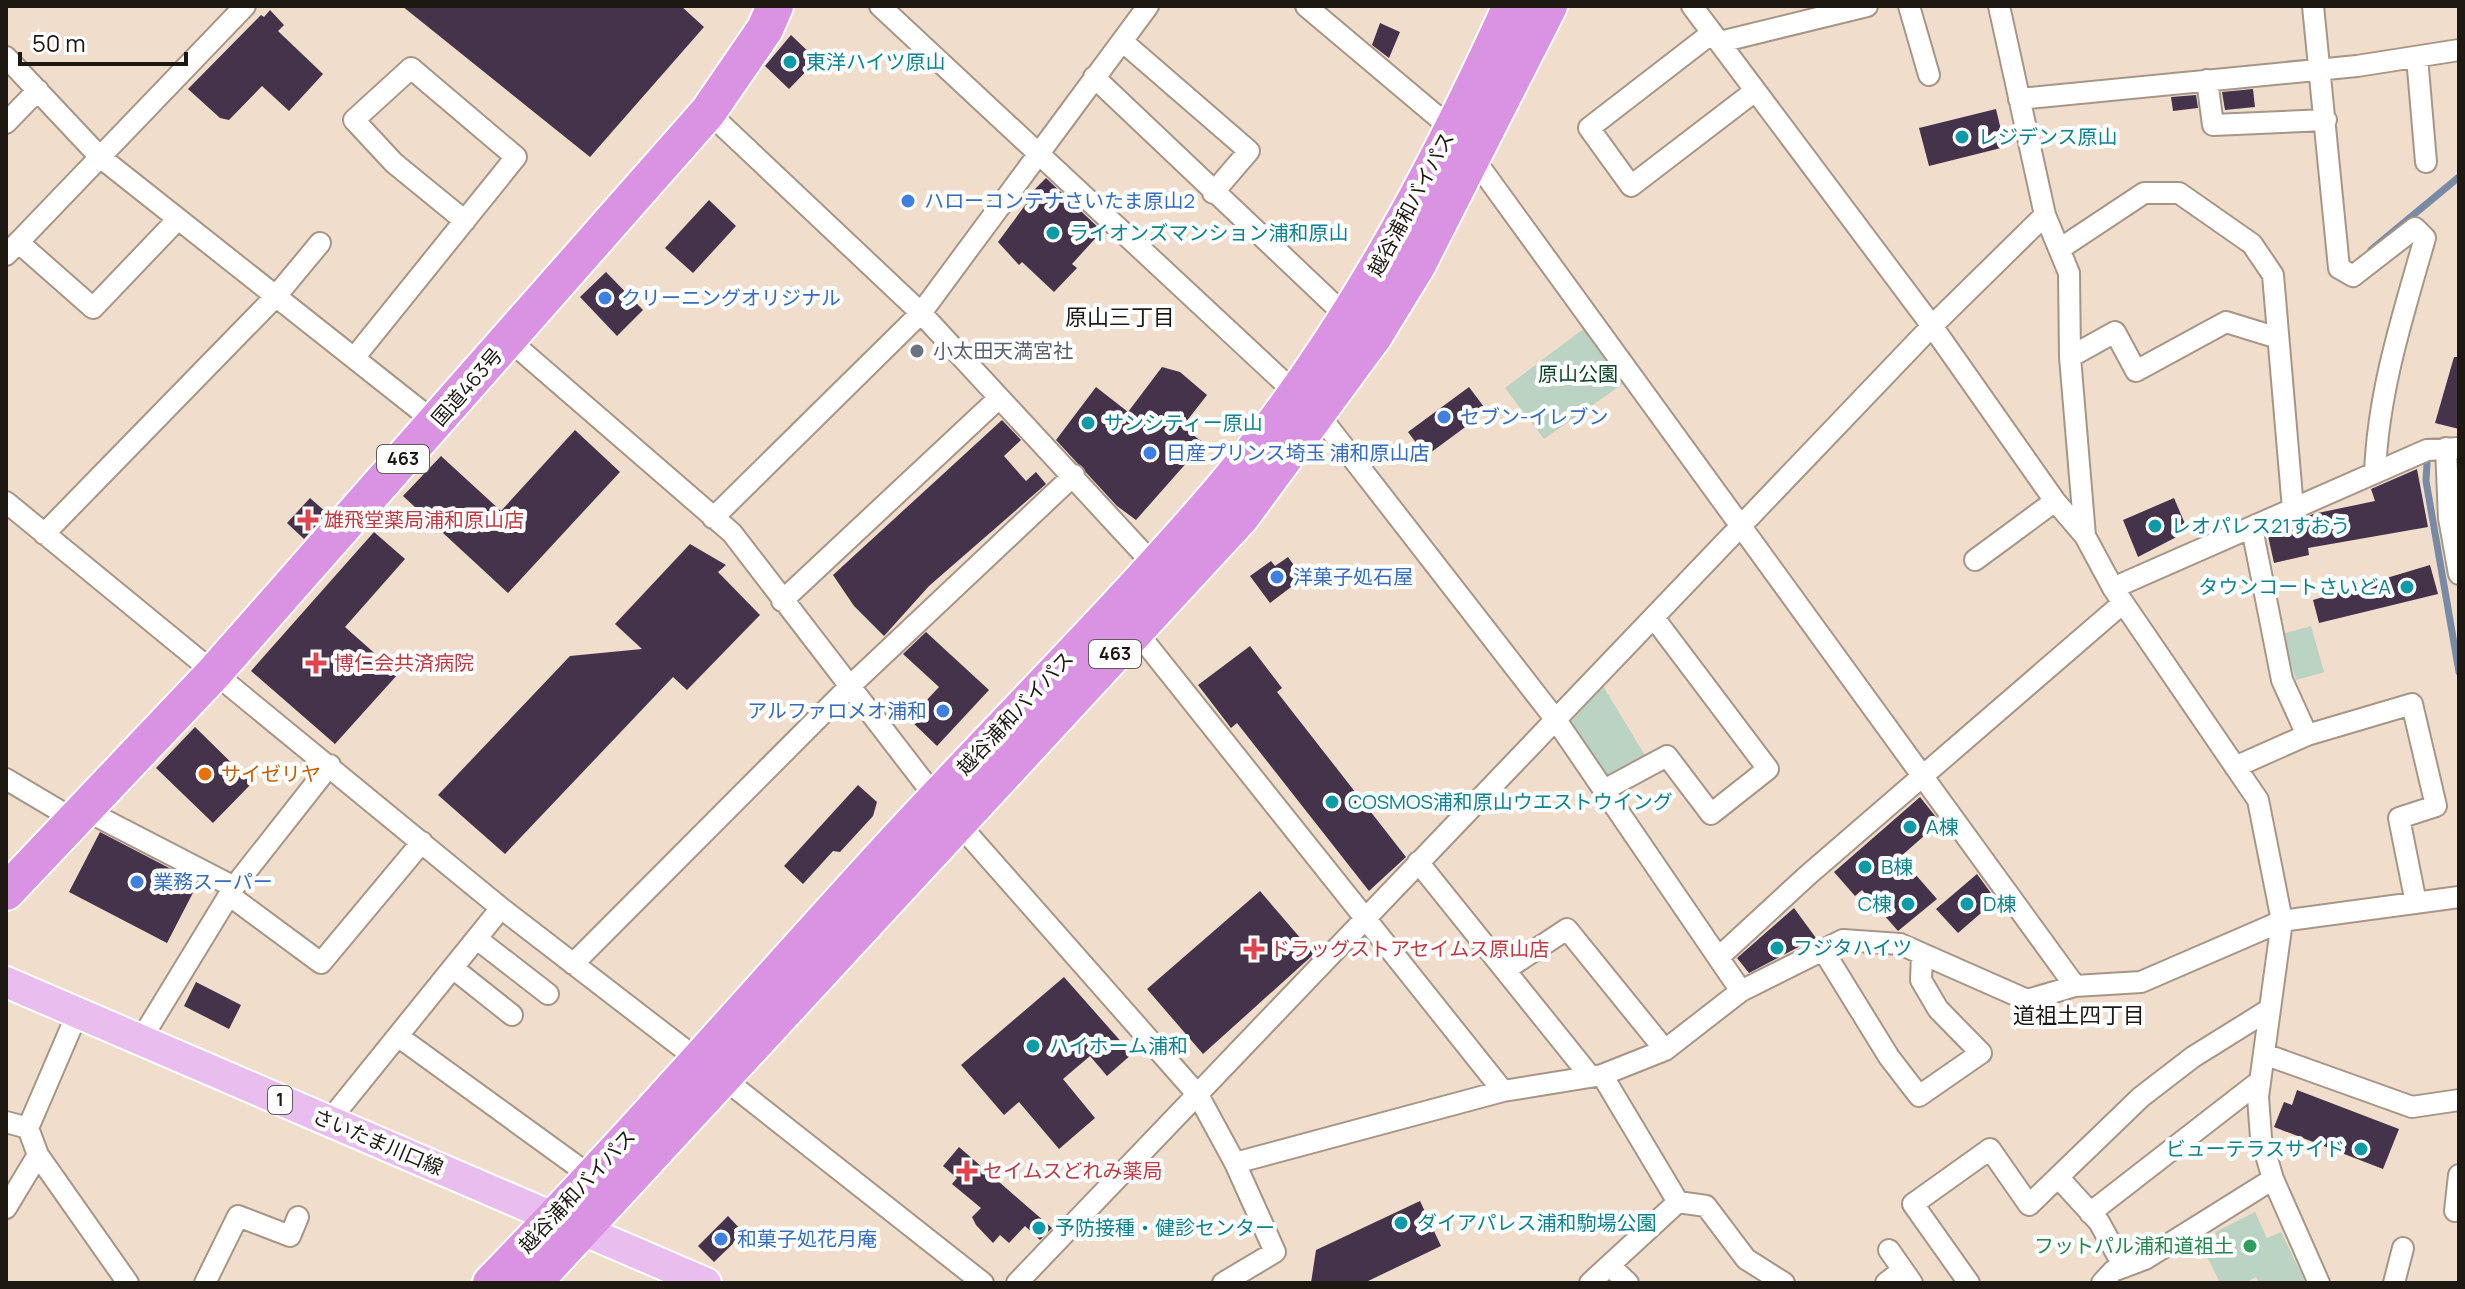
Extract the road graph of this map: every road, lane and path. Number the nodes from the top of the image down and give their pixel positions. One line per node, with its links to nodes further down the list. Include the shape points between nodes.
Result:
1 (245, 6): 30 (street)
2 (775, 6): 25 (highway, 国道463号 / 463)
3 (880, 6): 29 (street)
4 (1148, 6): 14 (street)
5 (1306, 6): 28 (street)
6 (1511, 6): 28 (highway, 越谷浦和バイパス / 463)
7 (1549, 6): 31 (highway, 越谷浦和バイパス / 463)
8 (1692, 6): 13 (street)
9 (1867, 6): 13 (street)
10 (1909, 6): 19 (street)
11 (1999, 6): 24 (street)
12 (2313, 6): 18 (street)
13 (1716, 38): 23 (street); 23 (street, via 1589,128 1631,186)
14 (1122, 41): 20 (street); 33 (street, via 1249,151)
15 (2459, 50): 17 (street)
16 (6, 57): 22 (street)
17 (2417, 57): 18 (street); 32 (street)
18 (2321, 69): 21 (street); 26 (street)
19 (1929, 75)
20 (1094, 77): 29 (street); 33 (street)
21 (2207, 80): 24 (street); 26 (street, via 2213,125)
22 (38, 90): 27 (street); 30 (street)
23 (1755, 91): 43 (street)
24 (2019, 99): 34 (street)
25 (708, 112): 41 (street); 45 (highway, 国道463号 / 463)
26 (2326, 120): 52 (street, via 2339,268 2353,276 2415,228 2425,238 2377,427)
27 (6, 123)
28 (1452, 129): 42 (highway, 越谷浦和バイパス / 463)
29 (1039, 152): 41 (street); 49 (street)
30 (100, 157): 35 (street); 38 (street)
31 (1474, 159): 49 (highway, 越谷浦和バイパス / 463, via 1404,288); 59 (street)
32 (2426, 162)
33 (1213, 193): 42 (street)
34 (2045, 215): 39 (street); 43 (street)
35 (178, 219): 38 (street, via 93,308); 40 (street)
36 (465, 221): 36 (street, via 516,157 411,68 354,120 394,163); 47 (street)
37 (320, 243): 40 (street)
38 (12, 248)
39 (2061, 248): 44 (street, via 2144,193 2179,193 2252,244 2273,275); 46 (street, via 2069,273)
40 (276, 296): 47 (street); 60 (street)
41 (921, 313): 48 (street); 57 (street)
42 (1348, 318): 49 (highway, 越谷浦和バイパス / 463)
43 (1932, 326): 54 (street); 59 (street)
44 (2278, 338): 46 (street, via 2226,322 2136,371 2115,332); 56 (street)
45 (509, 340): 50 (highway, 国道463号 / 463); 57 (street)
46 (2070, 357): 61 (street)
47 (354, 358): 50 (street)
48 (999, 398): 53 (street); 66 (street)
49 (1307, 404): 63 (highway, 越谷浦和バイパス / 463); 68 (highway, 越谷浦和バイパス / 463, via 1241,517); 71 (street)
50 (436, 423): 69 (highway, 国道463号 / 463)
51 (2452, 448): 52 (street, via 2427,450); 64 (street, via 2449,518)
52 (2375, 473): 56 (street)
53 (1074, 475): 63 (street); 70 (street)
54 (2055, 501): 61 (street); 62 (street)
55 (6, 502): 60 (street)
56 (2293, 509): 58 (street)
57 (713, 518): 66 (street, via 732,533)
58 (2252, 528): 65 (street); 72 (street, via 2282,680)
59 (1741, 529): 67 (street); 76 (street)
60 (44, 534): 69 (street)
61 (2085, 536): 65 (street)
62 (1975, 560)
63 (1154, 565): 78 (highway, 越谷浦和バイパス / 463)
64 (2459, 574)
65 (2118, 595): 74 (street); 76 (street)
66 (782, 601): 70 (street)
67 (1654, 618): 71 (street); 77 (street, via 1768,769 1711,814 1667,756)
68 (1136, 631): 78 (highway, 越谷浦和バイパス / 463); 87 (street)
69 (213, 674): 73 (street); 79 (highway, 国道463号 / 463)
70 (849, 687): 78 (street); 93 (street)
71 (1556, 720): 77 (street); 81 (street)
72 (2307, 735): 74 (street); 85 (street, via 2412,704 2436,806 2399,818)
73 (330, 765): 80 (street); 82 (street)
74 (2235, 767): 88 (street, via 2258,800)
75 (6, 779): 79 (street)
76 (1923, 779): 92 (street); 97 (street)
77 (1604, 790): 92 (street)
78 (947, 811): 107 (highway, 越谷浦和バイパス / 463); 111 (street)
79 (80, 815): 82 (street); 83 (highway, 国道463号 / 463)
80 (422, 842): 82 (street, via 321,963); 86 (street)
81 (1418, 862): 87 (street); 95 (street)
82 (232, 891): 104 (street)
83 (6, 892)
84 (2459, 897): 85 (street)
85 (2416, 903): 88 (street)
86 (501, 908): 89 (street); 93 (street)
87 (1366, 916): 110 (street); 111 (street)
88 (2282, 921): 97 (street, via 2141,982); 100 (street)
89 (477, 939): 94 (street); 99 (street)
90 (1823, 950): 91 (street, via 1843,940 1900,944); 91 (street, via 1919,1096 1981,1053 1938,1009 1921,980); 98 (street)
91 (1922, 954): 97 (street, via 2027,1000)
92 (1719, 957): 98 (street)
93 (573, 964): 107 (street)
94 (454, 969): 102 (street); 103 (street)
95 (1505, 970): 105 (street, via 1567,929); 108 (street)
96 (6, 982): 101 (main road, さいたま川口線 / 1)
97 (2075, 986)
98 (1741, 991): 105 (street)
99 (548, 994)
100 (2270, 1009): 106 (street); 120 (street, via 2141,1097)
101 (77, 1014): 104 (main road, さいたま川口線 / 1); 115 (street)
102 (512, 1015)
103 (399, 1037): 113 (street); 119 (street)
104 (140, 1041): 113 (main road, さいたま川口線 / 1)
105 (1665, 1050): 108 (street)
106 (2264, 1054): 109 (street); 112 (street, via 2412,1107)
107 (710, 1068): 119 (highway, 越谷浦和バイパス / 463); 127 (highway, 越谷浦和バイパス / 463); 138 (street)
108 (1596, 1075): 110 (street); 122 (street)
109 (2260, 1081): 121 (street, via 2261,1138); 125 (street)
110 (1503, 1091): 117 (street)
111 (1198, 1095): 117 (street); 139 (street)
112 (2459, 1100)
113 (329, 1121): 127 (main road, さいたま川口線 / 1)
114 (6, 1122): 115 (street)
115 (28, 1128): 116 (street)
116 (38, 1155): 123 (street); 133 (street)
117 (1235, 1163): 140 (street, via 1275,1252)
118 (2459, 1175): 124 (street)
119 (592, 1177): 127 (highway, 越谷浦和バイパス / 463)
120 (2058, 1177): 125 (street); 145 (street, via 2029,1205 1990,1149 1913,1204)
121 (2273, 1179): 131 (street); 147 (street)
122 (1678, 1202): 130 (street); 143 (street, via 1706,1206 1746,1259)
123 (6, 1208)
124 (2455, 1211)
125 (2090, 1213): 131 (street)
126 (298, 1217): 134 (street, via 290,1236 238,1216)
127 (569, 1225): 135 (highway, 越谷浦和バイパス / 463); 136 (highway, 越谷浦和バイパス / 463); 137 (main road, さいたま川口線 / 1)
128 (2403, 1248): 148 (street)
129 (1889, 1250): 132 (street)
130 (1610, 1266): 141 (street); 142 (street)
131 (2124, 1267): 146 (street)
132 (1907, 1277): 144 (street)
133 (128, 1283)
134 (205, 1283)
135 (491, 1283)
136 (533, 1283)
137 (706, 1283)
138 (983, 1283)
139 (1017, 1283)
140 (1223, 1283)
141 (1590, 1283)
142 (1628, 1283)
143 (1784, 1283)
144 (1886, 1283)
145 (1969, 1283)
146 (2102, 1283)
147 (2319, 1283)
148 (2394, 1283)

